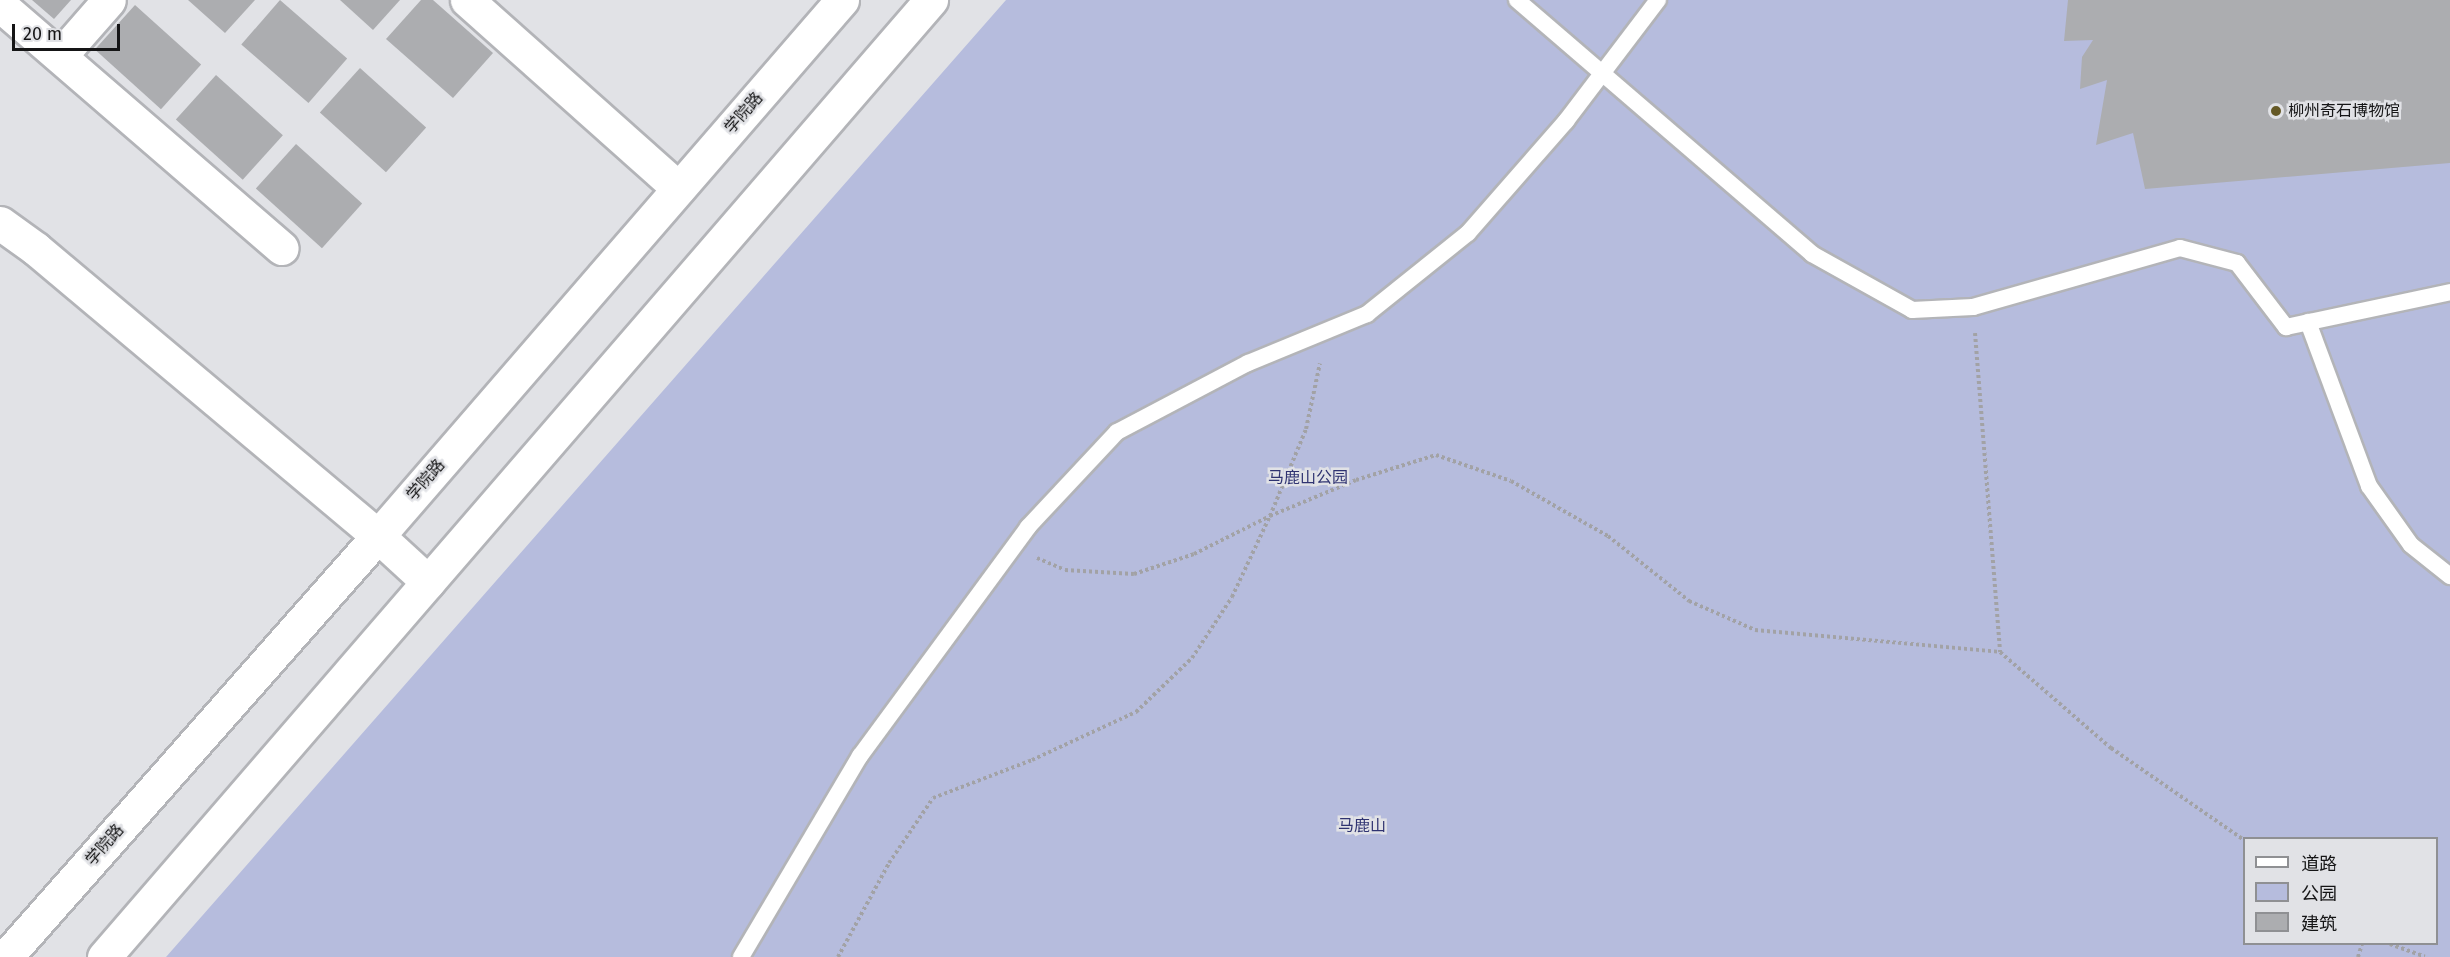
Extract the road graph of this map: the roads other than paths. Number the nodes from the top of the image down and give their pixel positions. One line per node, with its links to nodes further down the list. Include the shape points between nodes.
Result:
1 (109, 0): 8 (main road)
2 (467, 0): 10 (main road)
3 (842, 0): 10 (main road, 学院路)
4 (931, 0): 17 (main road)
5 (1517, 0): 9 (lane)
6 (1658, 0): 9 (lane)
7 (0, 5): 8 (main road)
8 (60, 56): 12 (main road)
9 (1602, 75): 14 (lane, via 1812,254 1912,310 1973,307 2180,249 2236,263 2286,327); 20 (lane, via 1468,234 1367,314 1248,363 1117,432 1028,527 860,756)
10 (678, 189): 15 (main road, 学院路)
11 (0, 223): 15 (main road)
12 (282, 248)
13 (2450, 292): 14 (lane)
14 (2308, 322): 16 (lane, via 2369,486 2411,545)
15 (378, 536): 17 (main road); 18 (main road, 学院路)
16 (2450, 576)
17 (428, 582): 19 (main road)
18 (6, 957)
19 (104, 957)
20 (741, 957)

